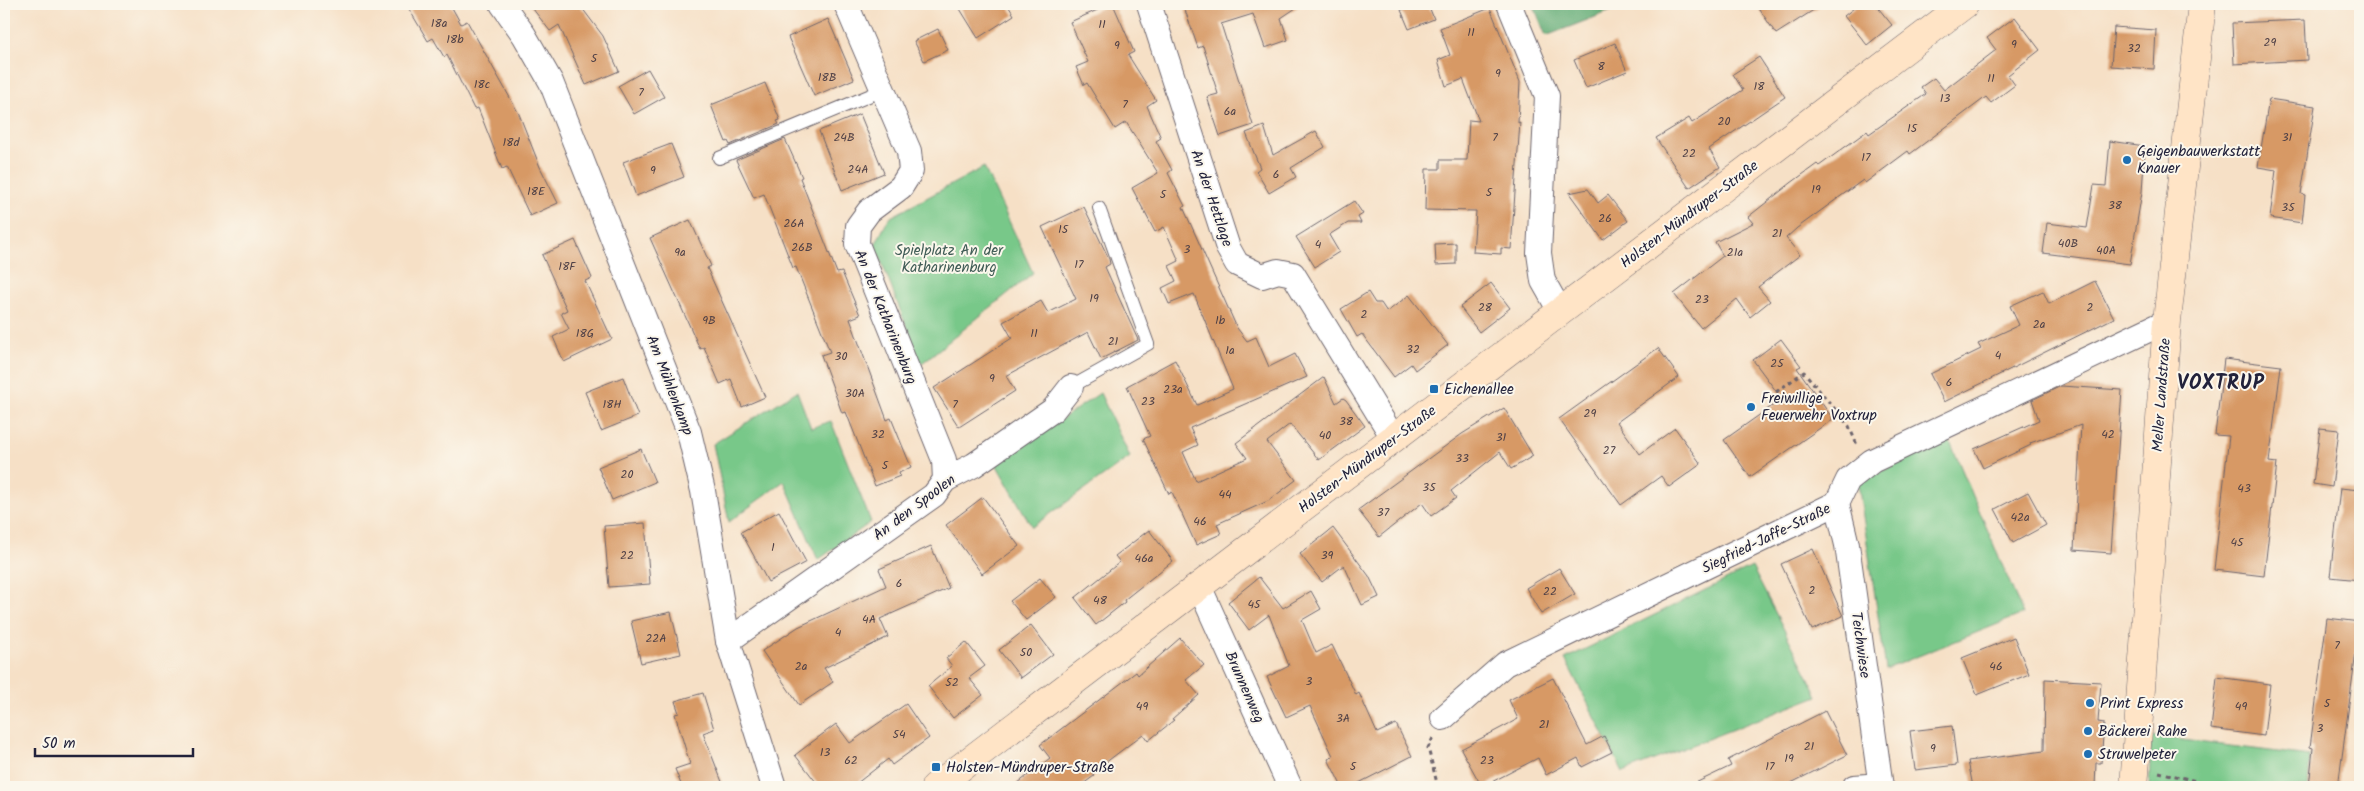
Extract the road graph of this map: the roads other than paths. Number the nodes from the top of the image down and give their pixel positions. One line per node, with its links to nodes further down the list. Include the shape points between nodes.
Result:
1 (502, 4): 17 (street, Am Mühlenkamp, via 551,82 689,432 703,491)
2 (846, 4): 7 (street, An der Katharinenburg)
3 (1149, 4): 13 (street, An der Hettlage, via 1228,248 1237,264 1262,276 1278,270 1293,274)
4 (1510, 4): 10 (street, via 1547,96 1539,253 1543,281)
5 (1965, 4): 10 (street, Holsten-Mündruper-Straße)
6 (2202, 4): 11 (street, Meller Landstraße)
7 (883, 90): 8 (lane); 14 (street, An der Katharinenburg, via 909,151 911,171 901,187 869,211 858,226 857,244 944,460)
8 (719, 158)
9 (1099, 208): 12 (lane, via 1148,344)
10 (1560, 311): 13 (street, Holsten-Mündruper-Straße)
11 (2166, 320): 15 (street, Siegfried-Jaffe-Straße, via 1872,461 1848,480); 19 (street, Meller Landstraße)
12 (1070, 387): 14 (street, An den Spoolen, via 1053,410 974,465)
13 (1394, 439): 16 (street, Holsten-Mündruper-Straße)
14 (945, 480): 17 (street, An den Spoolen, via 934,495)
15 (1837, 503): 18 (street, Siegfried-Jaffe-Straße, via 1505,664); 20 (street, Teichwiese, via 1847,544)
16 (1199, 586): 22 (street, Holsten-Mündruper-Straße); 23 (street, Brunnenweg)
17 (728, 641): 21 (street, Am Mühlenkamp)
18 (1443, 718)
19 (2134, 778)
20 (1881, 786): 24 (street)
21 (774, 787)
22 (935, 787)
23 (1290, 787)
24 (1854, 787)

